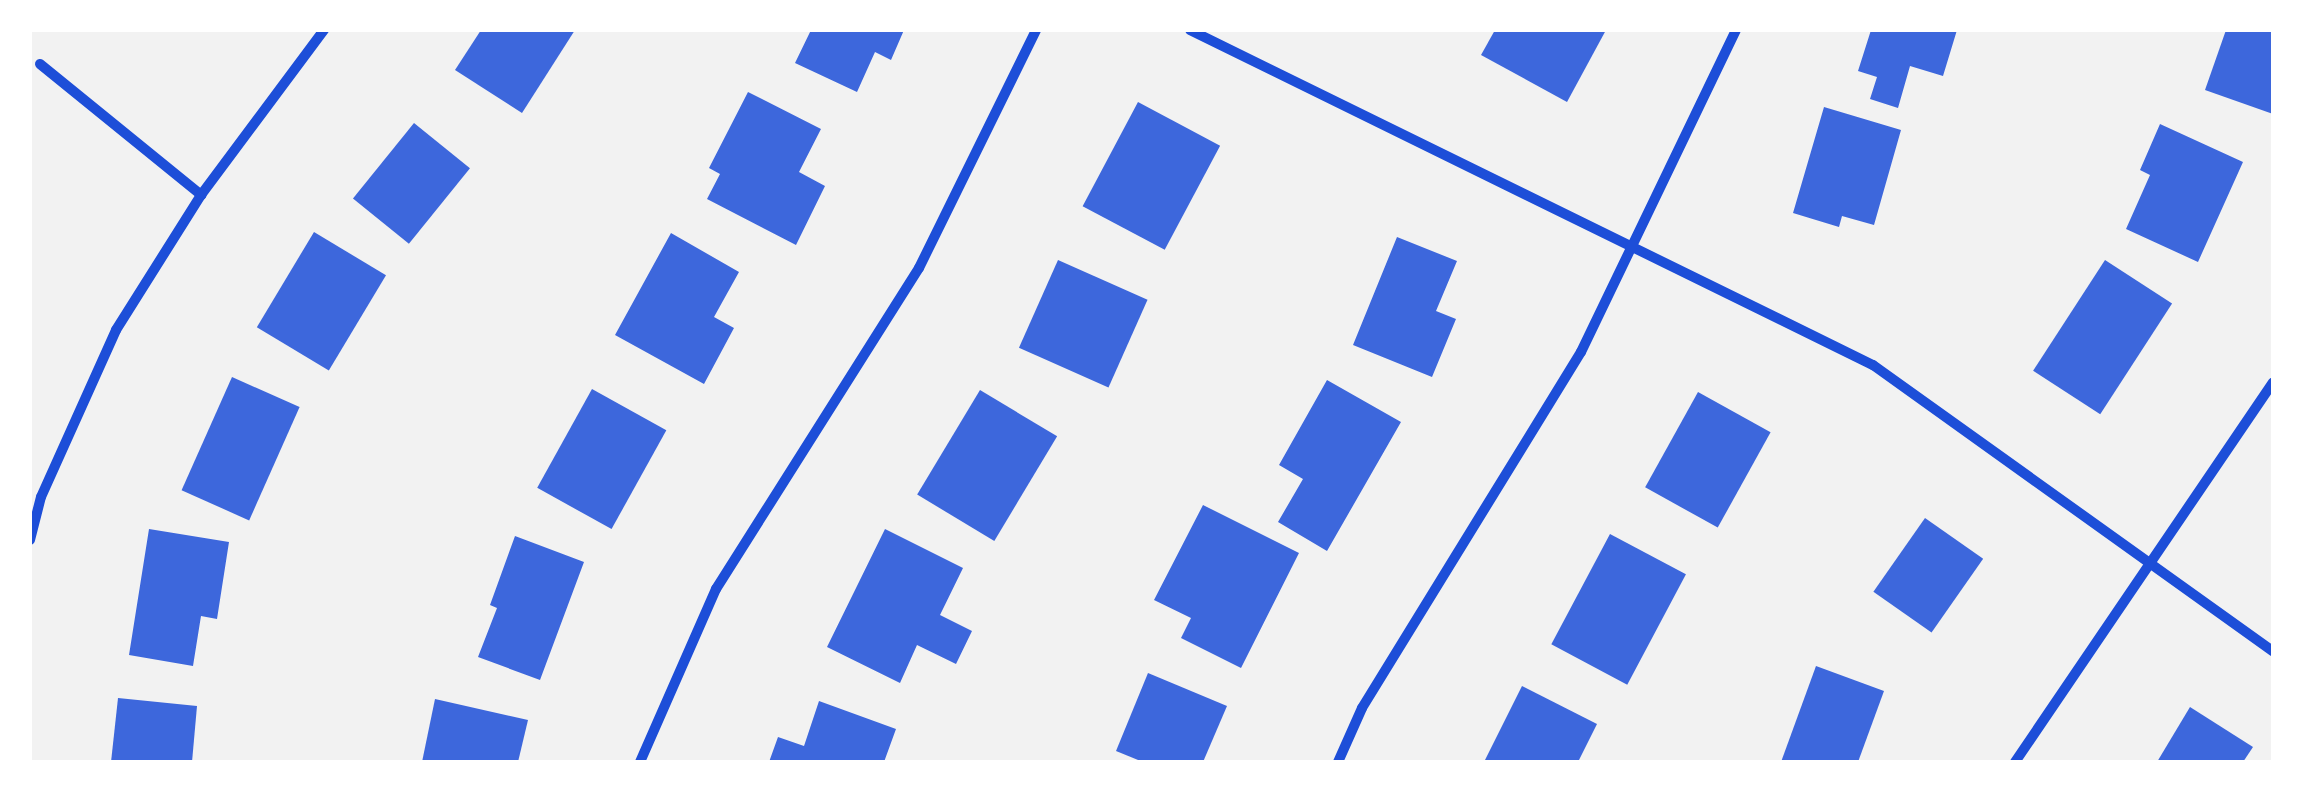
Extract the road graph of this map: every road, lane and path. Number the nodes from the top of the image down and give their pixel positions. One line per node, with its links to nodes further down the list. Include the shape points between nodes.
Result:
1 (324, 30): 6 (street)
2 (1036, 30): 12 (street, via 919,268 716,589)
3 (1190, 30): 7 (street)
4 (1736, 30): 7 (street)
5 (40, 64): 6 (street)
6 (200, 195): 9 (street, via 116,330 41,497)
7 (1632, 245): 10 (street, via 1872,365); 13 (street, via 1581,352 1362,708)
8 (2273, 382): 10 (street)
9 (30, 540)
10 (2150, 564): 11 (street); 14 (street)
11 (2273, 652)
12 (640, 762)
13 (1338, 762)
14 (2015, 762)

